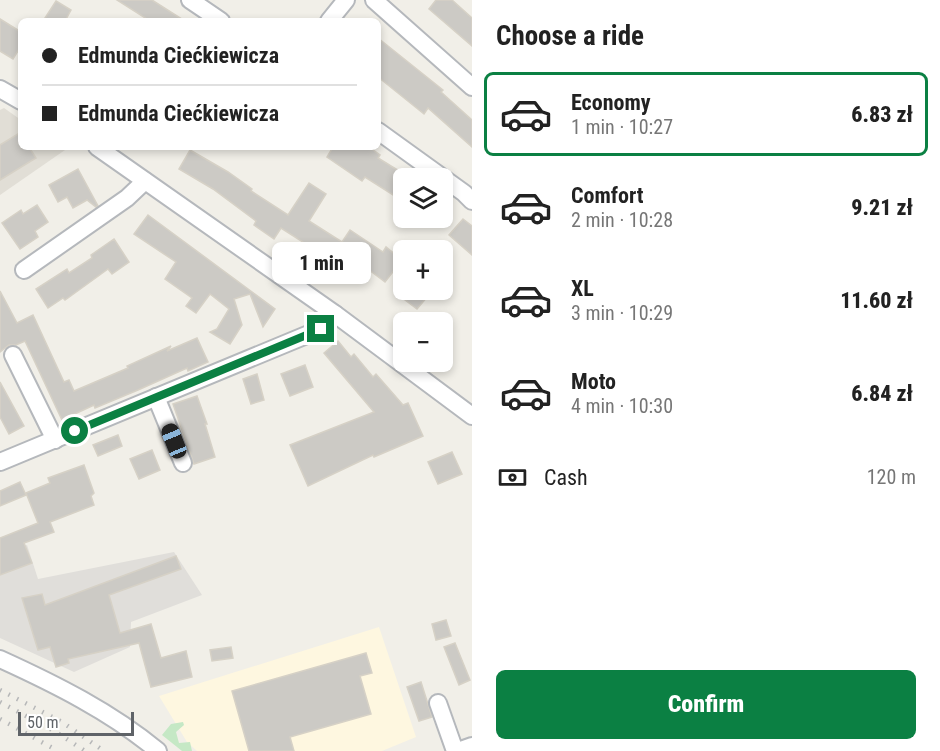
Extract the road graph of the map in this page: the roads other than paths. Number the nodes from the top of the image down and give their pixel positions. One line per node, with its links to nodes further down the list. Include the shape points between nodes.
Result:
1 (190, 0): 4 (street)
2 (346, 0): 5 (street)
3 (374, 0): 6 (street)
4 (217, 18)
5 (331, 18)
6 (472, 87)
7 (0, 89): 8 (street)
8 (18, 99)
9 (381, 133): 12 (street)
10 (101, 150): 11 (street)
11 (145, 181): 13 (street, via 127,198); 14 (street)
12 (472, 201)
13 (24, 270)
14 (335, 314): 16 (street, via 321,329); 17 (street)
15 (13, 355): 18 (street)
16 (156, 397): 18 (street); 20 (street)
17 (472, 416)
18 (55, 440): 19 (street)
19 (0, 462)
20 (183, 463)
21 (0, 659): 24 (street, via 87,702)
22 (438, 703): 25 (street)
23 (472, 746): 25 (street)
24 (158, 751)
25 (456, 751)

